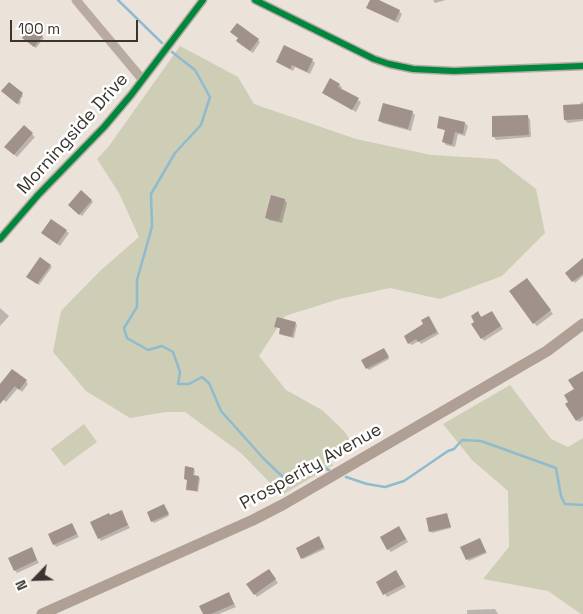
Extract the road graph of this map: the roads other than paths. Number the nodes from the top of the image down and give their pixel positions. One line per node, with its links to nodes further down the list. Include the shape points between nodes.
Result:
1 (76, 0): 5 (street)
2 (203, 0): 5 (street, Morningside Drive)
3 (255, 0): 4 (street, via 374,59 397,66 428,71)
4 (583, 66)
5 (142, 79): 6 (street, Morningside Drive, via 90,143)
6 (0, 239)
7 (583, 324): 8 (main road, Prosperity Avenue, via 547,351 284,504)
8 (42, 614)

